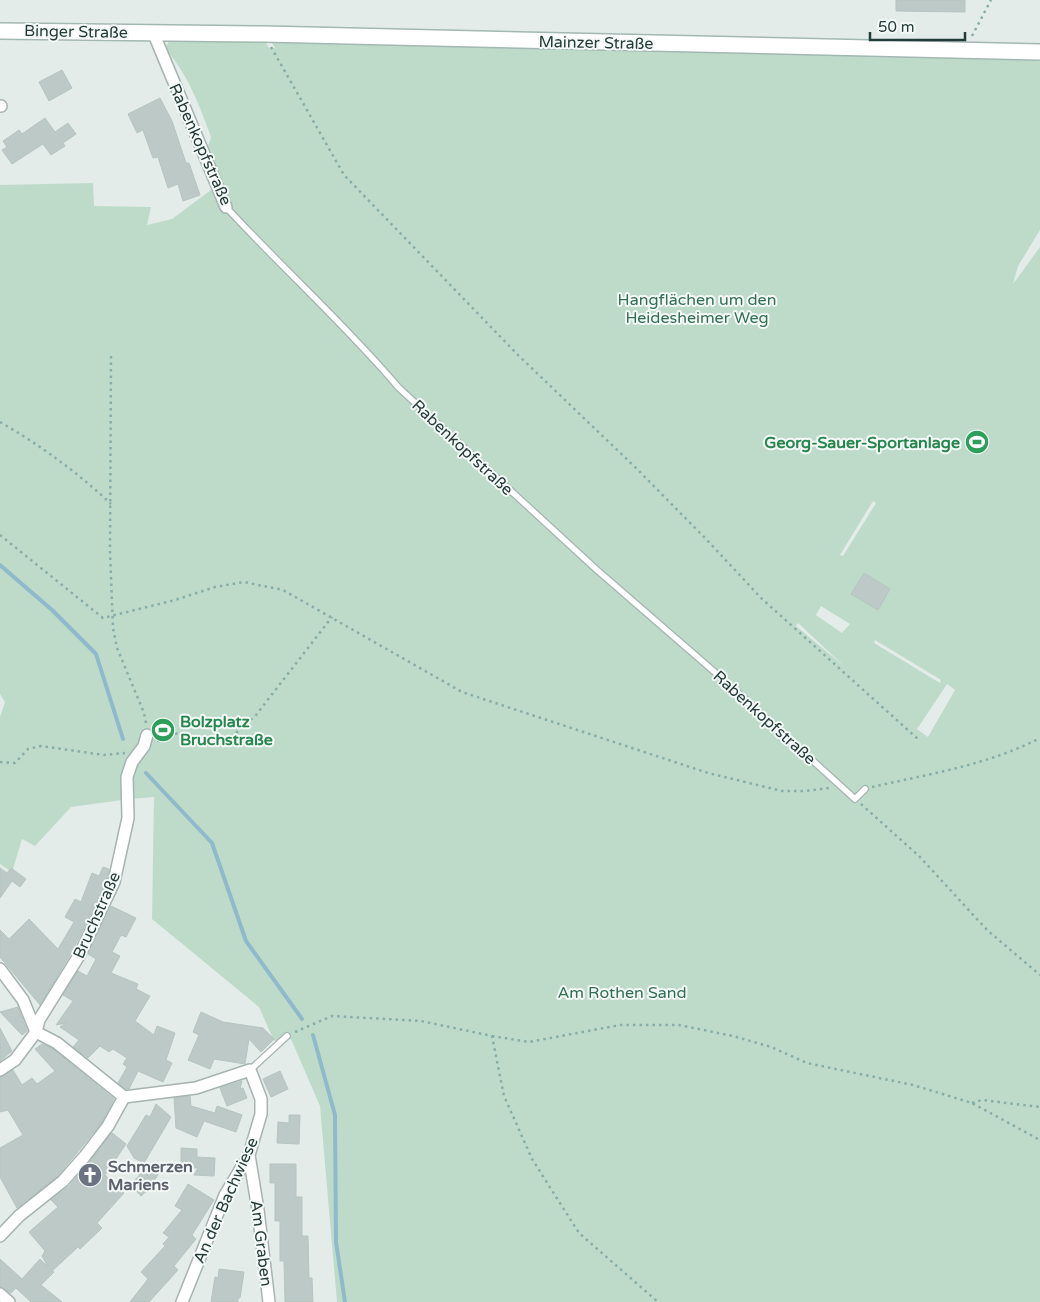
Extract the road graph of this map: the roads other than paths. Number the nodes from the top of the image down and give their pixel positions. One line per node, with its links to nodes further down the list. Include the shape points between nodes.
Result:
1 (0, 31): 2 (main road, Binger Straße)
2 (153, 32): 3 (main road, Mainzer Straße); 4 (street, Rabenkopfstraße)
3 (1040, 52)
4 (226, 207): 6 (lane, Rabenkopfstraße, via 399,388 597,570 855,799)
5 (147, 734): 8 (street, Bruchstraße, via 127,777 128,818 114,882 80,954 39,1020)
6 (865, 789)
7 (0, 969): 8 (street, via 23,1000)
8 (36, 1032): 10 (street, Bruchstraße, via 14,1060); 12 (street, via 57,1043)
9 (287, 1036): 11 (lane)
10 (0, 1070)
11 (250, 1070): 12 (street, via 196,1088); 13 (street, An der Bachwiese, via 262,1107)
12 (124, 1097): 14 (street, via 108,1126 80,1162)
13 (249, 1155): 17 (street, An der Bachwiese, via 224,1195); 18 (street, Am Graben)
14 (0, 1236)
15 (0, 1294): 16 (street)
16 (9, 1302)
17 (182, 1302)
18 (269, 1302)

